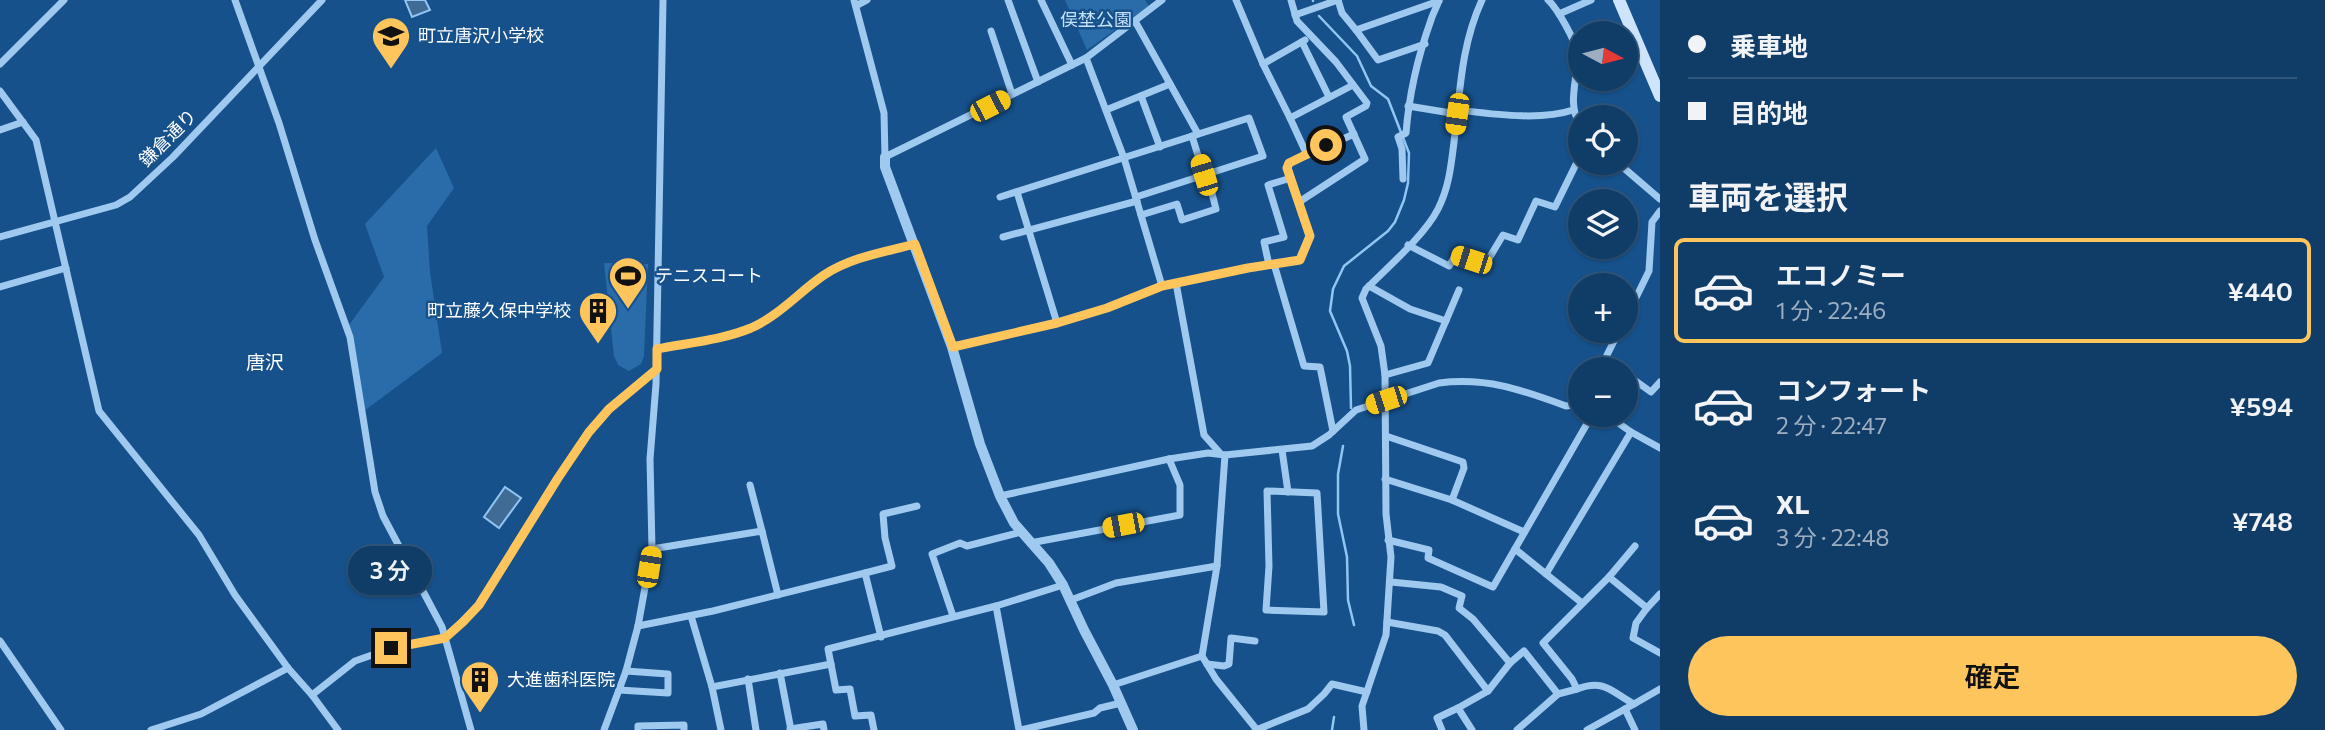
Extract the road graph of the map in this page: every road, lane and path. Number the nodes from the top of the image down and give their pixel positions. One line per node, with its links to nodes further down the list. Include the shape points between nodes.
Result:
1 (64, 0): 28 (street)
2 (235, 0): 30 (street)
3 (322, 0): 30 (street, 鎌倉通り)
4 (663, 0): 83 (street)
5 (867, 0): 18 (street)
6 (1009, 0): 32 (street)
7 (1041, 0): 31 (street)
8 (1162, 0): 21 (street)
9 (1236, 0): 29 (street)
10 (1291, 0): 19 (street)
11 (1338, 0): 17 (street); 22 (street)
12 (1439, 0): 22 (street); 26 (street)
13 (1482, 0): 43 (street, via 1464,52)
14 (1548, 0): 20 (street)
15 (1591, 0): 20 (street)
16 (1619, 0): 38 (main road)
17 (1327, 2): 19 (street)
18 (855, 3): 52 (street, via 884,113)
19 (1295, 15): 24 (street)
20 (1559, 15): 40 (street, via 1577,51)
21 (1135, 21): 27 (street); 33 (street)
22 (1356, 30): 26 (street, via 1378,60)
23 (990, 31): 36 (street)
24 (1312, 35): 25 (street); 34 (street)
25 (1302, 42): 29 (street); 39 (street)
26 (1424, 44): 41 (street)
27 (1086, 58): 31 (street); 42 (street)
28 (0, 64)
29 (1263, 64): 45 (street)
30 (259, 65): 66 (street, 鎌倉通り, via 130,197); 130 (street, via 351,337 383,516)
31 (1072, 65): 32 (street)
32 (1038, 82): 36 (street)
33 (1170, 85): 37 (street); 49 (street)
34 (1353, 85): 39 (street); 48 (street, via 1367,103 1346,117)
35 (0, 91): 46 (street)
36 (1012, 94): 52 (street)
37 (1141, 96): 42 (street); 50 (street)
38 (1660, 96)
39 (1329, 97): 45 (street)
40 (1573, 105)
41 (1408, 106): 43 (street); 58 (street, via 1398,137)
42 (1106, 110): 53 (street)
43 (1458, 112): 44 (street, via 1555,116); 71 (street, via 1448,186 1436,213)
44 (1568, 112)
45 (1290, 118): 51 (street)
46 (23, 122): 47 (street); 66 (street, via 36,140)
47 (0, 131)
48 (1354, 134): 51 (street); 63 (street, via 1365,159)
49 (1195, 135): 50 (street); 54 (street); 54 (street, via 1249,118 1263,156)
50 (1160, 147): 53 (street)
51 (1307, 155): 57 (street, via 1289,163)
52 (884, 157): 70 (street)
53 (1124, 158): 59 (street); 61 (street)
54 (1206, 175): 61 (street); 65 (street, via 1216,209 1182,220 1177,204)
55 (1571, 175): 71 (street, via 1555,207 1536,201 1518,240 1503,235 1485,265 1456,255 1449,266)
56 (1632, 175): 62 (street)
57 (1291, 178): 63 (street); 72 (street, via 1268,186 1284,237 1264,242)
58 (1403, 179)
59 (1017, 192): 60 (street); 67 (street)
60 (1000, 197)
61 (1137, 199): 65 (street); 67 (street)
62 (1660, 199)
63 (1299, 202): 72 (street, via 1310,236 1300,260)
64 (1660, 211): 79 (street, via 1652,222 1649,271)
65 (1141, 215): 75 (street)
66 (56, 222): 68 (street, 鎌倉通り); 73 (street)
67 (1029, 230): 69 (street); 81 (street)
68 (0, 237)
69 (1003, 237)
70 (915, 244): 82 (street); 83 (street, via 839,266 752,327)
71 (1408, 246): 76 (street)
72 (1271, 264): 74 (street); 92 (street, via 1304,366 1320,367)
73 (66, 268): 77 (street); 138 (street, via 99,411 199,536)
74 (1176, 283): 75 (street); 97 (street, via 1205,435)
75 (1162, 286): 81 (street)
76 (1369, 286): 80 (street, via 1410,309); 85 (street, via 1362,298 1381,346)
77 (0, 287)
78 (1459, 290): 80 (street)
79 (1638, 293)
80 (1446, 321): 85 (street, via 1429,363)
81 (1057, 323): 82 (street)
82 (953, 347): 102 (street)
83 (657, 349): 84 (street)
84 (657, 369): 111 (street, via 650,459); 130 (street, via 589,432 479,605)
85 (1385, 375): 88 (street)
86 (1660, 382): 87 (street, via 1651,392)
87 (1638, 383)
88 (1386, 400): 89 (street, via 1453,382 1498,383); 92 (street, via 1356,410); 94 (street)
89 (1568, 406)
90 (1585, 427): 107 (street)
91 (1624, 427): 93 (street)
92 (1333, 431): 96 (street, via 1312,446)
93 (1631, 432): 95 (street); 115 (street)
94 (1387, 436): 99 (street); 103 (street, via 1463,463)
95 (1660, 448)
96 (1282, 450): 97 (street); 101 (street)
97 (1223, 454): 98 (street); 113 (street)
98 (1169, 459): 102 (street); 109 (street, via 1180,485 1180,514)
99 (1385, 479): 103 (street); 108 (street)
100 (750, 485): 105 (street)
101 (1288, 492): 101 (street, via 1267,491 1266,610 1324,612 1317,493)
102 (1000, 496): 106 (street)
103 (1452, 500): 107 (street)
104 (917, 506): 114 (street, via 883,514 892,566)
105 (762, 531): 111 (street); 120 (street)
106 (1021, 532): 109 (street); 126 (street, via 967,546 960,543 932,554)
107 (1524, 532): 112 (street)
108 (1388, 540): 112 (street, via 1429,550 1428,558 1493,587); 117 (street)
109 (1030, 543): 118 (street)
110 (1635, 546): 116 (street)
111 (652, 549): 128 (street)
112 (1515, 549): 115 (street)
113 (1217, 566): 121 (street, via 1115,583); 134 (street)
114 (865, 573): 120 (street); 129 (street)
115 (1546, 574): 122 (street)
116 (1609, 577): 122 (street); 124 (street)
117 (1391, 582): 127 (street); 135 (street, via 1441,587 1462,596 1459,608)
118 (1063, 585): 121 (street); 123 (street)
119 (1660, 594): 124 (street)
120 (778, 595): 125 (street)
121 (1071, 600): 142 (street)
122 (1582, 603): 144 (street, via 1544,643)
123 (996, 606): 126 (street); 168 (street)
124 (1647, 608): 133 (street, via 1636,623 1633,638)
125 (691, 616): 128 (street); 143 (street)
126 (953, 616): 129 (street)
127 (1387, 622): 147 (street, via 1444,635); 148 (street)
128 (638, 626): 139 (street)
129 (881, 637): 136 (street, via 828,649)
130 (445, 638): 149 (street, via 391,648 355,661); 160 (street)
131 (0, 641): 157 (street)
132 (1255, 641): 137 (street, via 1231,638 1229,664)
133 (1660, 653)
134 (1202, 656): 137 (street); 142 (street)
135 (1510, 663): 147 (street); 150 (street, via 1524,650)
136 (831, 664): 140 (street); 167 (street, via 836,690 850,689 855,716 871,715)
137 (1207, 664): 170 (street)
138 (288, 668): 149 (street); 158 (street, via 201,714)
139 (626, 671): 146 (street); 146 (street, via 668,674 668,693)
140 (780, 673): 141 (street); 156 (street)
141 (748, 679): 143 (street); 165 (street)
142 (1113, 685): 151 (street)
143 (712, 687): 164 (street)
144 (1577, 689): 150 (street); 152 (street, via 1598,684)
145 (1660, 689): 152 (street)
146 (619, 690): 161 (street)
147 (1488, 691): 153 (street)
148 (1367, 692): 170 (street, via 1332,684 1308,709); 171 (street)
149 (312, 695): 159 (street)
150 (1558, 695): 174 (street)
151 (1121, 703): 168 (street); 169 (street)
152 (1634, 704): 154 (street)
153 (1458, 708): 172 (street, via 1437,718); 173 (street)
154 (1625, 709): 155 (street); 177 (street)
155 (1604, 720): 175 (street); 176 (street)
156 (790, 729): 166 (street, via 823,724)
157 (61, 730)
158 (151, 730)
159 (338, 730)
160 (471, 730)
161 (604, 730)
162 (638, 730): 163 (street, via 638,726 684,725)
163 (684, 730)
164 (721, 730)
165 (756, 730)
166 (824, 730)
167 (874, 730)
168 (1020, 730)
169 (1133, 730)
170 (1256, 730)
171 (1364, 730)
172 (1442, 730)
173 (1472, 730)
174 (1517, 730)
175 (1587, 730)
176 (1609, 730)
177 (1635, 730)

